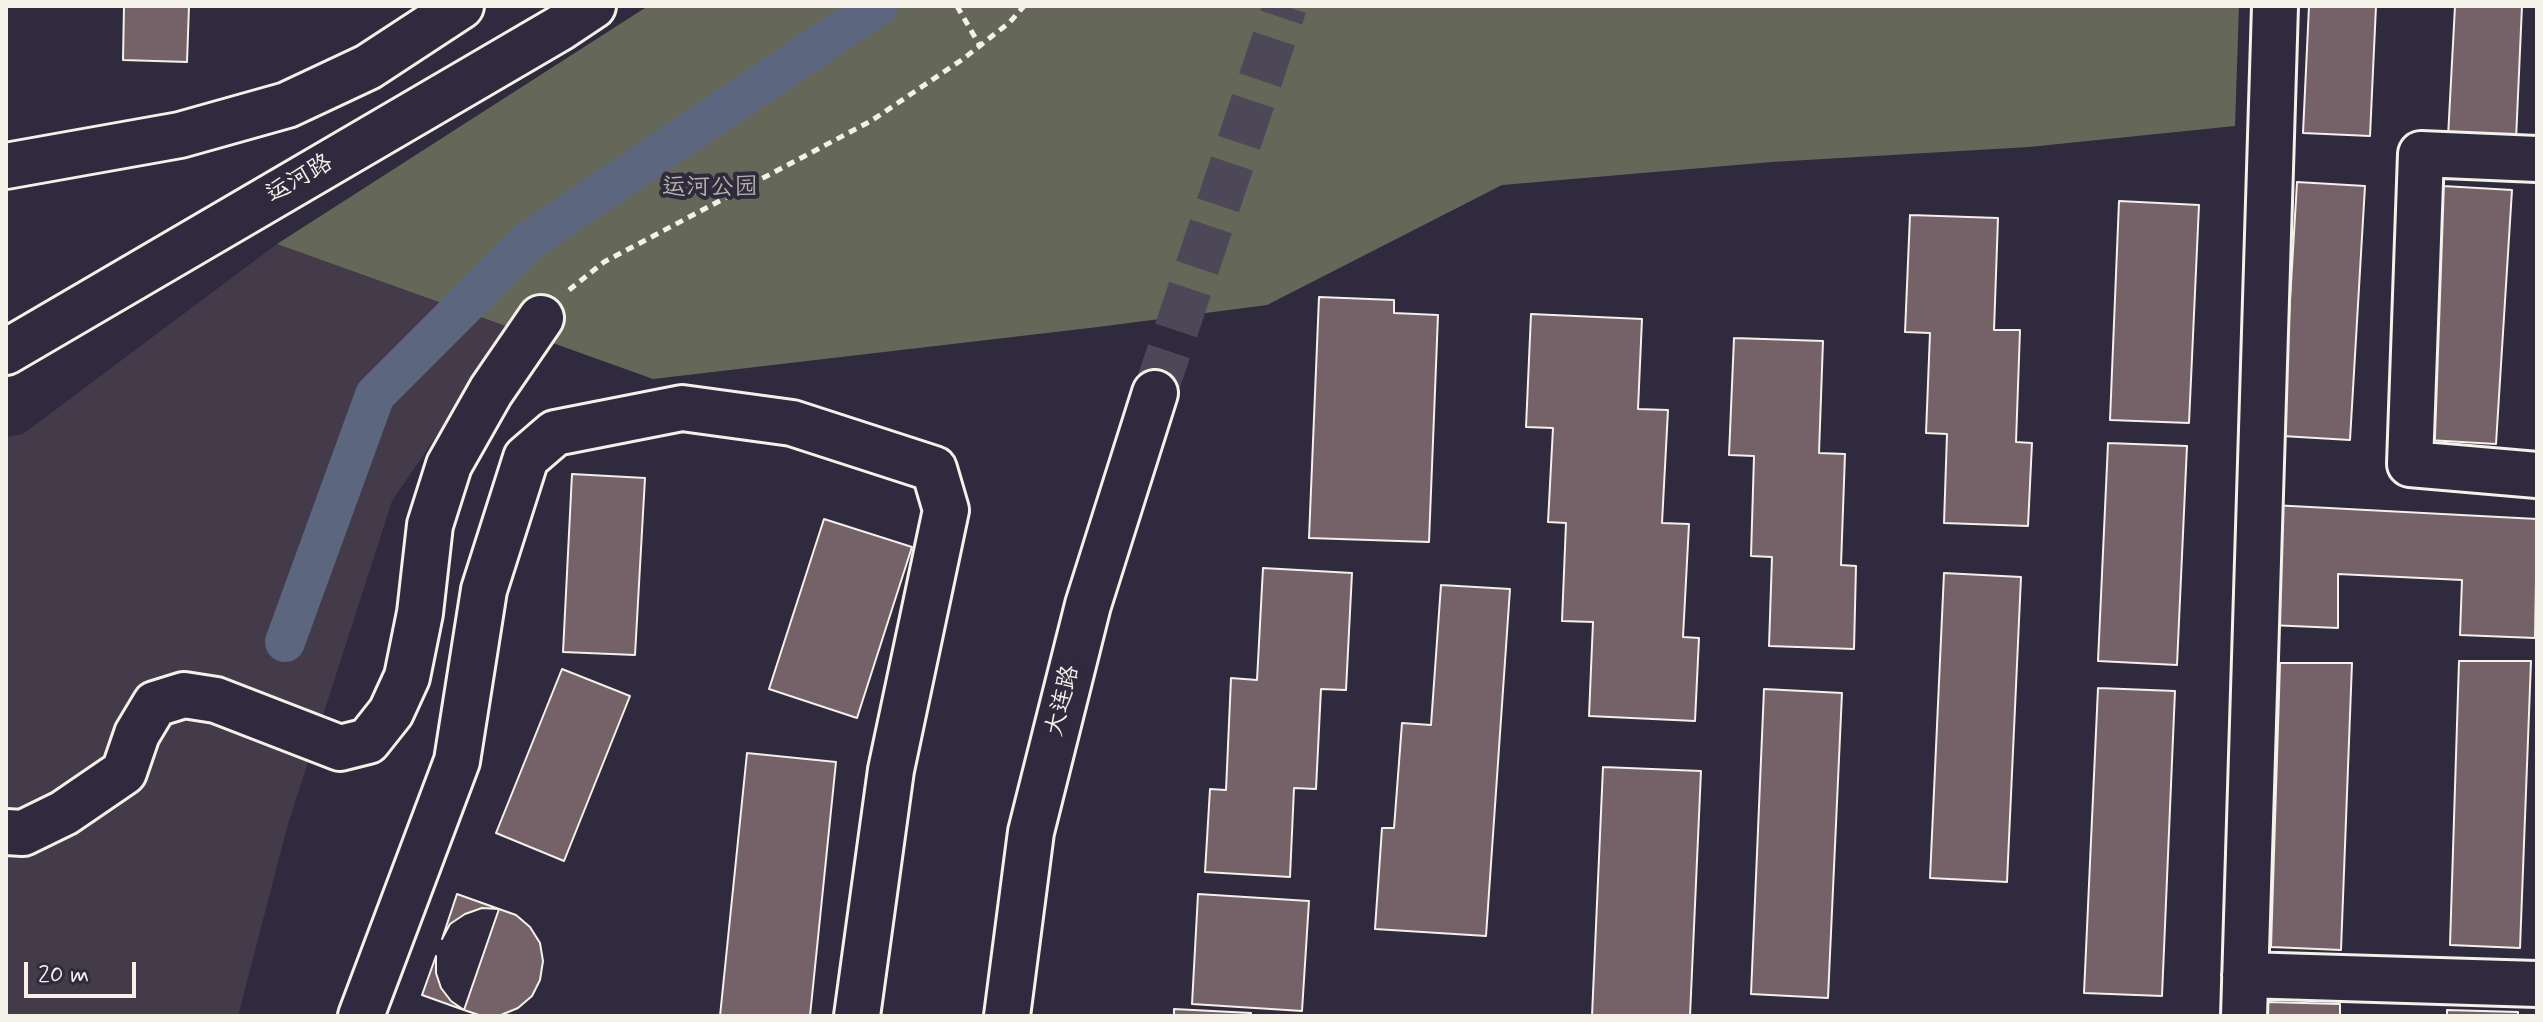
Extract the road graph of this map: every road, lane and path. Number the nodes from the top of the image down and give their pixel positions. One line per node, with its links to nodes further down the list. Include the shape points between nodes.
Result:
1 (461, 6): 8 (street, via 368,67 287,105 180,135)
2 (593, 6): 10 (street, 运河路)
3 (957, 6): 6 (path)
4 (1024, 6): 6 (path)
5 (2275, 6): 15 (street)
6 (980, 46): 9 (path, via 871,121 604,262)
7 (2537, 159): 12 (street, via 2421,154 2410,464)
8 (6, 166)
9 (541, 318): 13 (street, via 449,465 430,525 407,677 391,712 368,741 340,748 216,700 184,695 155,704 124,772 64,813 23,833)
10 (6, 352)
11 (1155, 393): 18 (street, 大连路, via 1088,605 1031,832)
12 (2537, 475)
13 (6, 832)
14 (2537, 984): 15 (street)
15 (2245, 995)
16 (361, 1016): 17 (street, via 457,761 484,590 526,458 555,433 682,408 792,423 934,469 946,510 891,770)
17 (857, 1016)
18 (1007, 1016)

